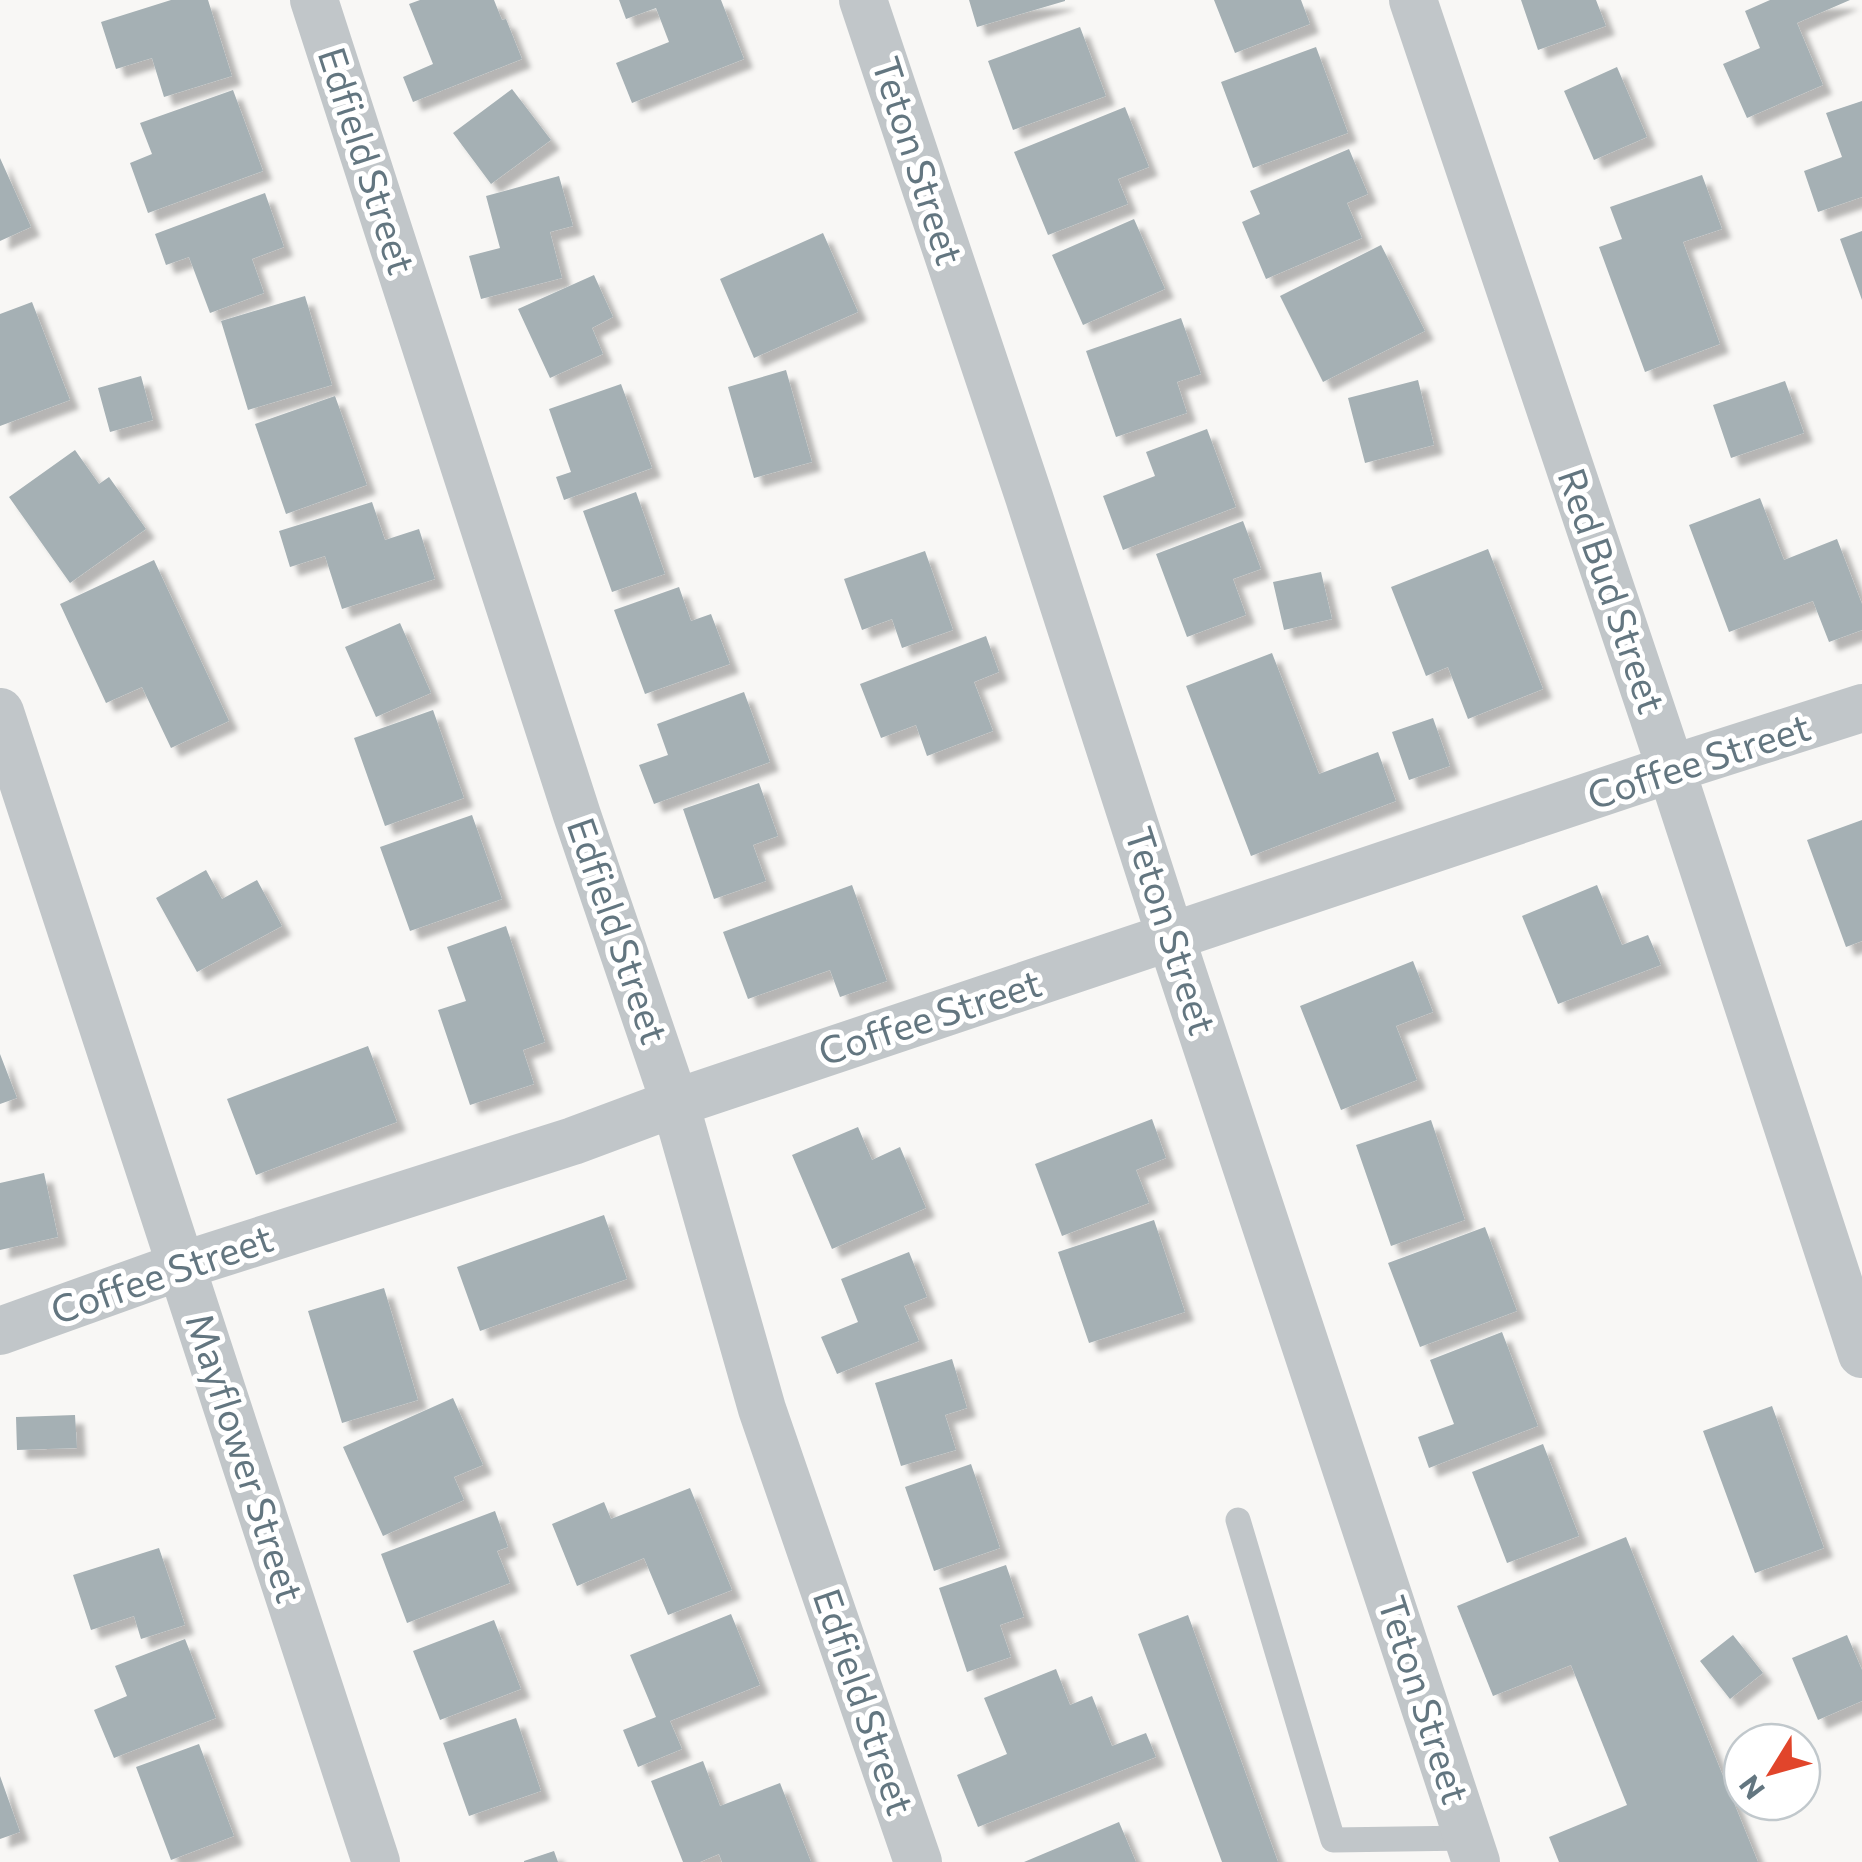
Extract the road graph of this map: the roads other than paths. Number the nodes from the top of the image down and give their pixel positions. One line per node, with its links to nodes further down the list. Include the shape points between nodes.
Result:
1 (314, 0): 8 (street, Edfield Street)
2 (864, 0): 7 (street, Teton Street)
3 (1413, 0): 6 (street, Red Bud Street)
4 (1862, 708): 6 (street, Coffee Street)
5 (0, 712): 9 (street, Mayflower Street)
6 (1671, 769): 7 (street, Coffee Street); 11 (street, Red Bud Street)
7 (1171, 938): 8 (street, Coffee Street); 13 (street, Teton Street)
8 (674, 1103): 9 (street, Coffee Street); 15 (street, Edfield Street, via 762,1409)
9 (181, 1266): 10 (street, Coffee Street); 14 (street, Mayflower Street)
10 (0, 1332)
11 (1862, 1354)
12 (1238, 1520): 13 (lane, via 1333,1840)
13 (1473, 1850)
14 (376, 1862)
15 (918, 1862)

